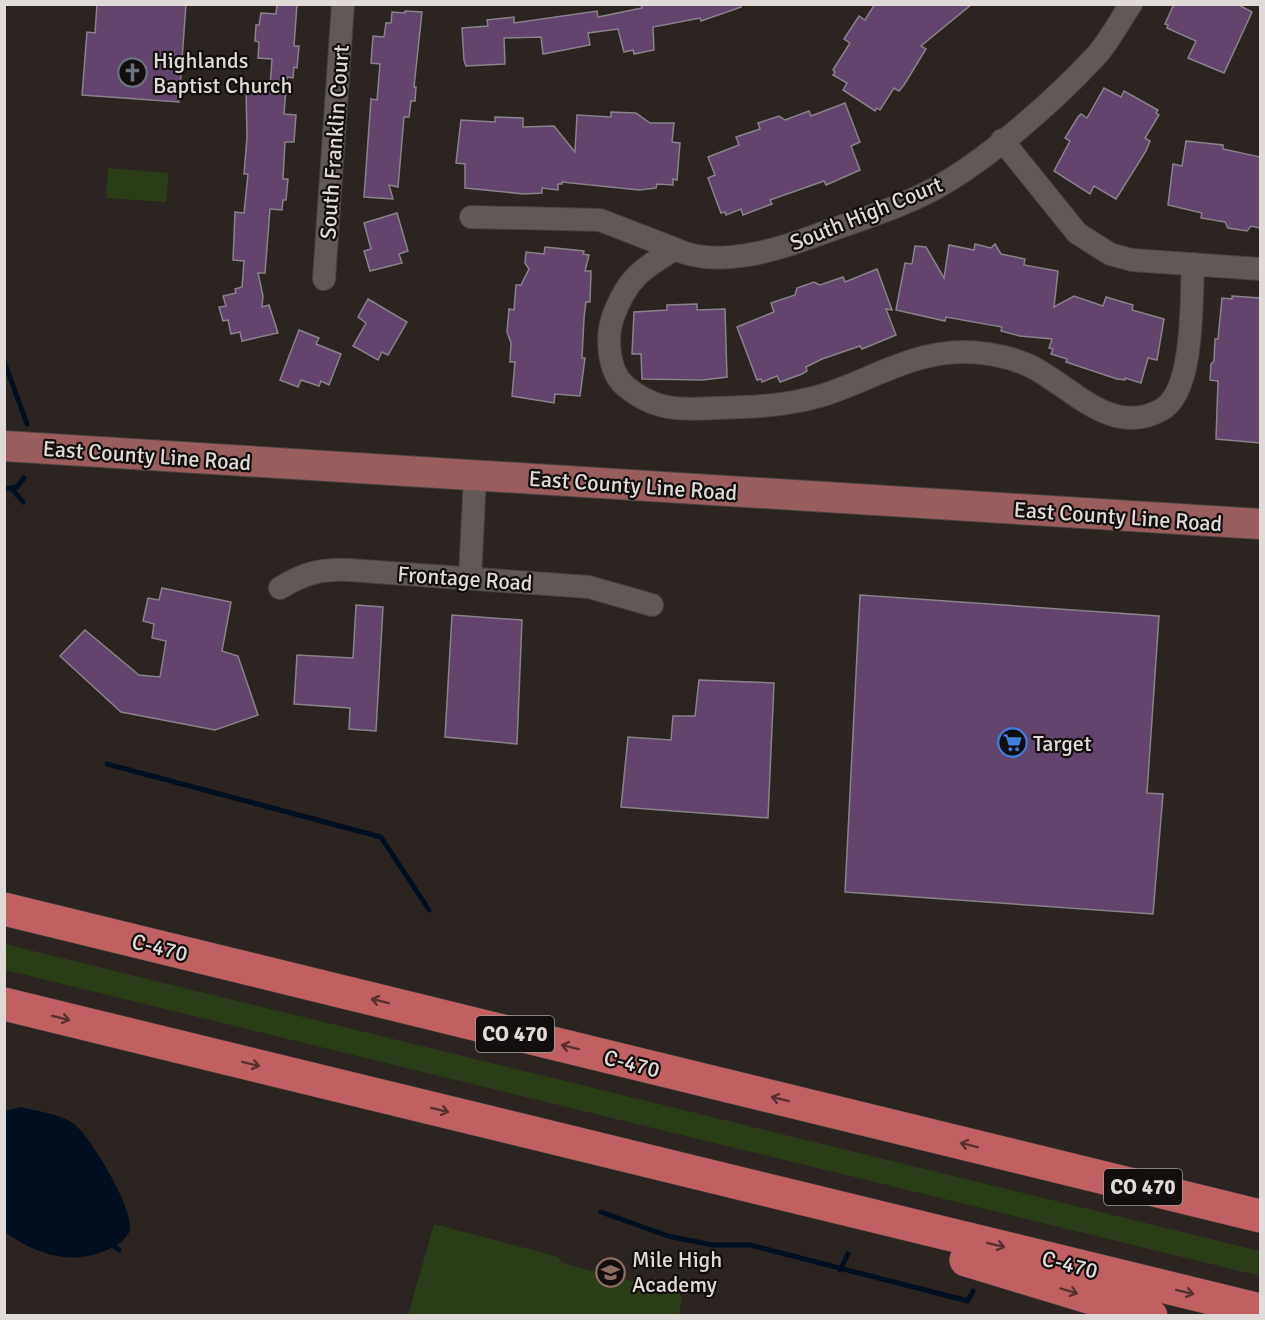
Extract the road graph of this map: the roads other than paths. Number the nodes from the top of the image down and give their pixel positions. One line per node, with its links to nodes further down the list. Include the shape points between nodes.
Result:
1 (343, 4): 8 (street, South Franklin Court)
2 (1131, 4): 3 (street, South High Court, via 1096,56)
3 (1002, 140): 5 (street, South High Court, via 970,167 933,190 790,245 740,256 702,256); 6 (street, via 1077,233 1121,257)
4 (471, 218): 5 (street, South High Court, via 600,220)
5 (675, 249): 6 (street, via 639,271 618,303 610,325 610,357 619,380 634,394 663,408 786,405 860,382 916,358 969,353 994,354 1028,366 1103,413 1128,419 1147,416 1164,409 1177,393 1185,369)
6 (1193, 264): 7 (street)
7 (1260, 269)
8 (324, 279)
9 (4, 447): 10 (main road, East County Line Road)
10 (475, 476): 11 (main road, East County Line Road); 12 (street)
11 (1260, 524)
12 (470, 578): 13 (street, Frontage Road, via 322,569 305,573); 14 (street, Frontage Road, via 589,587)
13 (280, 588)
14 (652, 605)
15 (4, 909): 18 (highway, C-470 / CO 470, one-way to 15)
16 (4, 1004): 17 (highway, C-470, one-way to 17)
17 (612, 1152): 21 (highway, C-470, one-way to 21); 22 (highway, one-way to 22, via 659,1175 852,1225)
18 (1026, 1158): 19 (highway, via 1082,1155); 20 (highway, C-470 / CO 470)
19 (1260, 1198)
20 (1260, 1216)
21 (1260, 1310)
22 (1151, 1316)

